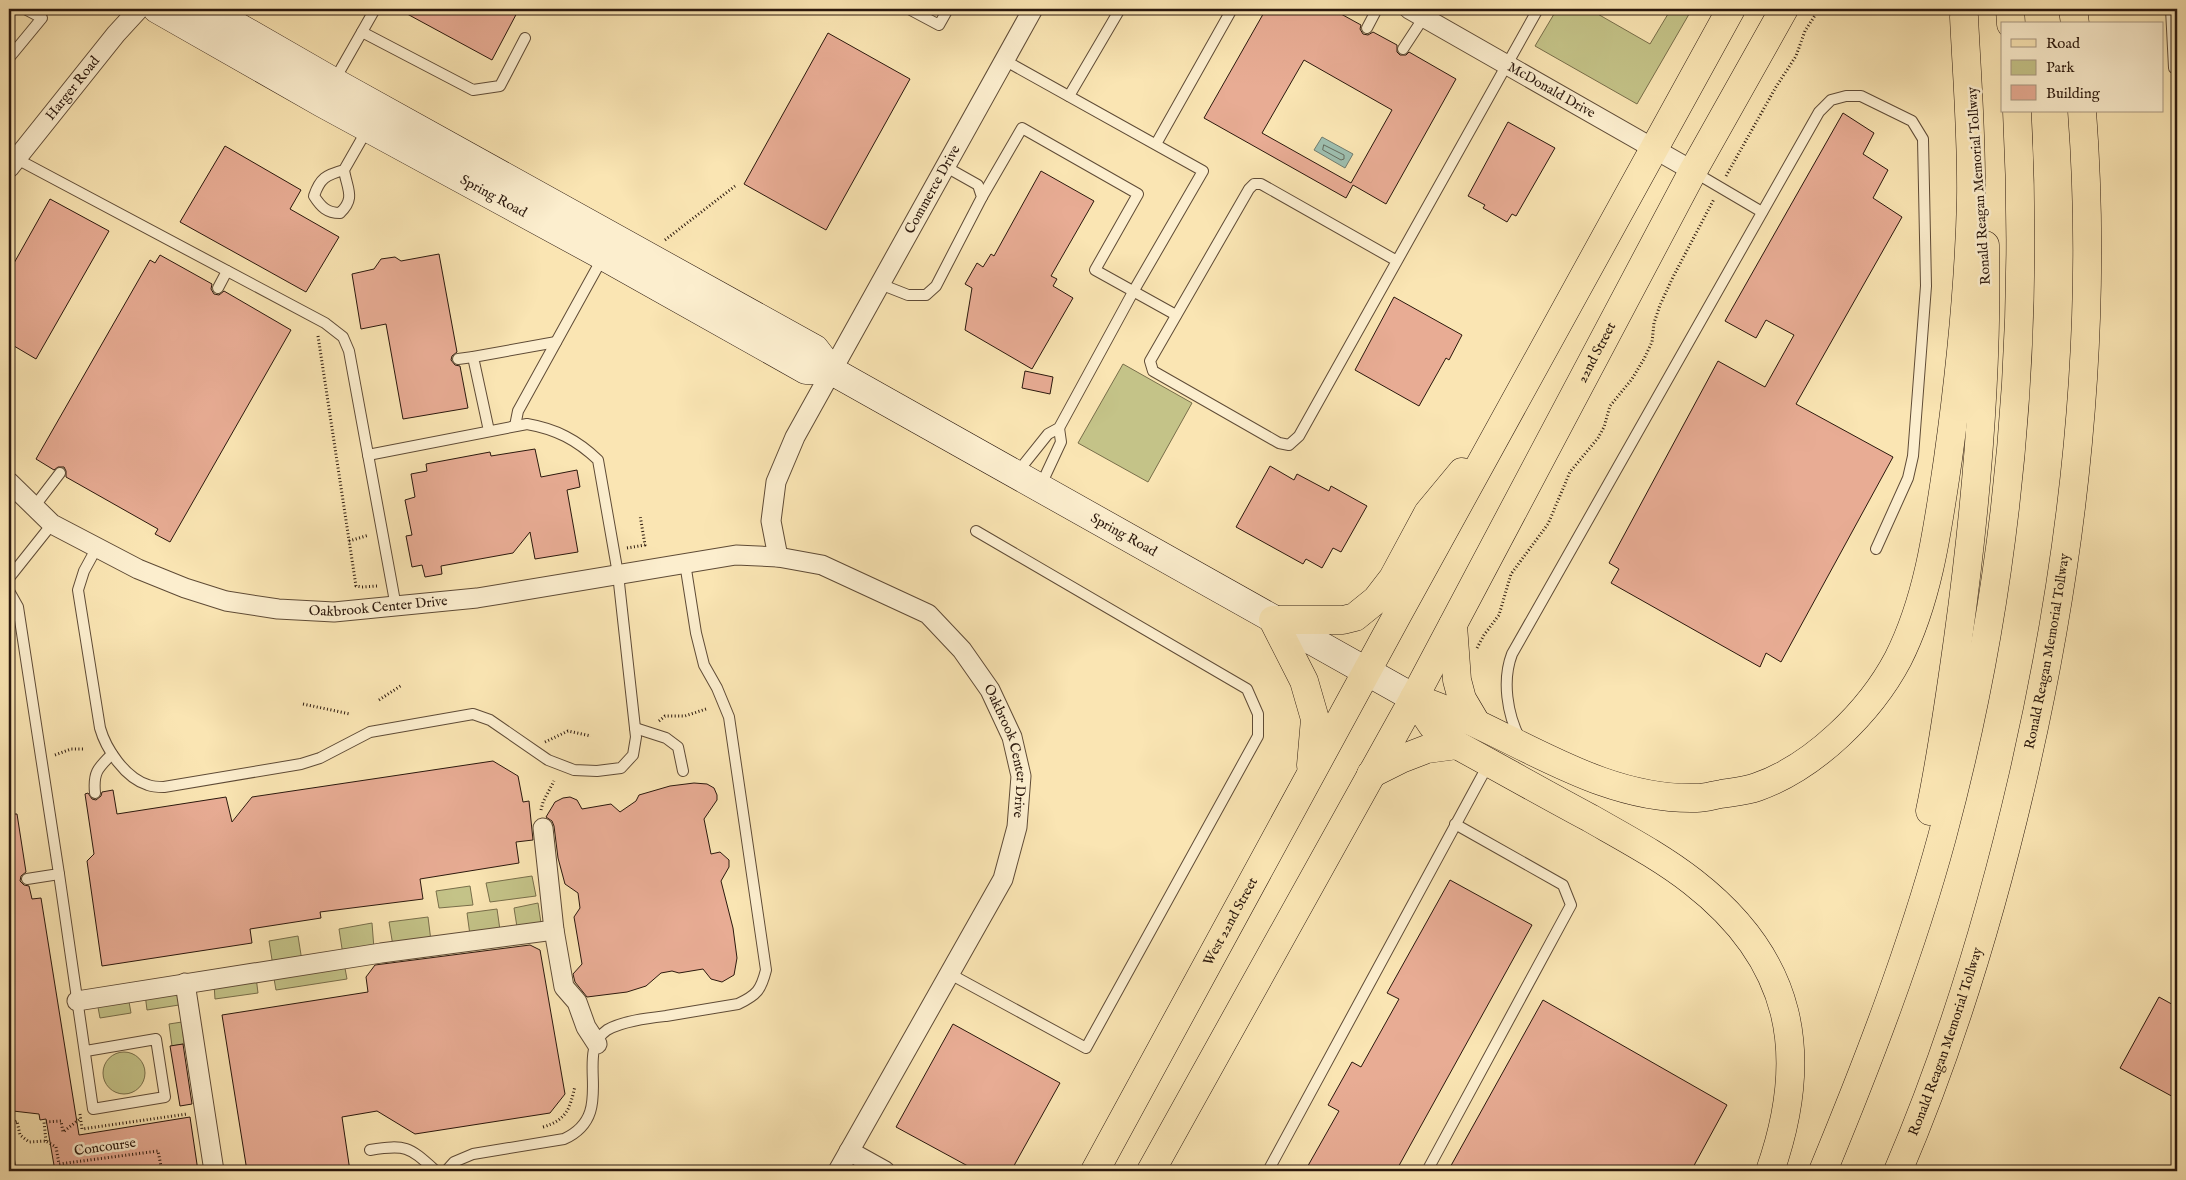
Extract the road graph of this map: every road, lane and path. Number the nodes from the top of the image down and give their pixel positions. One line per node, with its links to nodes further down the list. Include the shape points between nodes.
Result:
1 (26, 9): 29 (lane, via 42,18)
2 (85, 9): 3 (path, via 94,14)
3 (97, 9)
4 (139, 9): 41 (street, Harger Road)
5 (157, 9): 37 (street, Spring Road)
6 (207, 9): 33 (street, Spring Road)
7 (375, 9): 26 (lane)
8 (909, 9): 9 (lane, via 939,25)
9 (948, 9)
10 (1032, 9): 30 (street, Commerce Drive)
11 (1120, 9): 34 (lane)
12 (1377, 9): 25 (lane)
13 (1538, 9): 31 (lane)
14 (1731, 9): 39 (main road)
15 (1784, 9): 44 (main road, 22nd Street)
16 (1819, 9): 40 (path, via 1805,31 1796,56)
17 (2010, 9): 23 (main road)
18 (2073, 9): 24 (main road)
19 (2171, 9): 32 (lane, via 2174,68)
20 (1228, 10): 38 (lane)
21 (1416, 13): 28 (lane); 31 (street, McDonald Drive)
22 (1964, 13): 103 (main road, via 1971,197 1956,403 1926,580 1897,660 1869,703 1834,740 1796,768 1756,788 1698,798 1639,793 1590,777); 121 (main road, Ronald Reagan Memorial Tollway, via 1985,234 1982,416 1974,525 1940,765 1911,905)
23 (2011, 22)
24 (2075, 22)
25 (1367, 28)
26 (362, 32): 27 (lane, via 473,90 500,86); 33 (lane)
27 (525, 38)
28 (1404, 49)
29 (9, 58)
30 (1004, 60): 34 (lane); 42 (street, Commerce Drive)
31 (1506, 64): 39 (street, McDonald Drive); 51 (lane)
32 (2177, 68)
33 (334, 82): 61 (street, Spring Road, via 815,349)
34 (1069, 96): 38 (lane)
35 (2017, 112): 121 (main road, Ronald Reagan Memorial Tollway, via 2022,242 2019,348 2011,463 1997,583 1982,668 1942,839 1912,937)
36 (2082, 112): 143 (main road, Ronald Reagan Memorial Tollway, via 2087,212 2084,344 2074,475 2057,608 2038,715 2006,851 1972,969)
37 (368, 128): 43 (lane); 50 (street, Spring Road)
38 (1156, 144): 55 (lane, via 1204,170)
39 (1654, 149): 44 (street, McDonald Drive); 66 (main road)
40 (1734, 162)
41 (12, 163): 52 (lane)
42 (946, 167): 46 (lane, via 978,185); 53 (street, Commerce Drive)
43 (344, 170)
44 (1693, 171): 48 (lane); 88 (main road, 22nd Street)
45 (735, 186): 49 (path)
46 (982, 197): 53 (lane, via 936,286 926,295 908,295); 55 (lane, via 1022,128 1138,194 1095,270)
47 (1708, 209): 89 (path, via 1663,298 1654,323 1652,342 1644,359 1610,406 1598,438 1570,472 1548,524 1511,574 1499,615 1484,635)
48 (1762, 212): 79 (lane, via 1819,112 1831,100 1861,96 1885,106 1912,121 1923,139 1926,286 1913,456 1908,478); 103 (lane, via 1512,654 1506,680 1512,724)
49 (664, 240)
50 (603, 256): 58 (lane); 61 (street, Spring Road, via 806,370)
51 (1397, 261): 56 (lane, via 1261,184 1254,184); 56 (lane, via 1299,436 1289,445 1279,443 1153,371 1150,361)
52 (227, 272): 54 (lane); 65 (lane, via 325,323 342,337 349,352)
53 (880, 284): 61 (street, Commerce Drive)
54 (218, 288)
55 (1133, 292): 56 (lane); 63 (lane)
56 (1176, 315)
57 (318, 336): 76 (path)
58 (556, 342): 59 (lane); 62 (lane, via 518,411)
59 (473, 357): 60 (lane); 64 (lane)
60 (458, 359)
61 (832, 372): 68 (street, Spring Road); 80 (street, via 795,437 776,482 771,521)
62 (515, 426): 64 (lane); 82 (lane, via 542,427 571,438 598,460)
63 (1059, 428): 68 (lane, via 1048,434); 70 (lane, via 1060,442)
64 (489, 431): 65 (lane)
65 (368, 454): 74 (lane)
66 (1484, 457): 87 (main road, via 1458,474 1428,513 1392,578 1376,600 1355,617 1343,620); 90 (main road)
67 (60, 473): 71 (lane)
68 (1016, 475): 70 (street, Spring Road)
69 (9, 482): 71 (street, Oakbrook Center Drive)
70 (1040, 488): 87 (street, Spring Road)
71 (34, 507): 73 (street, Oakbrook Center Drive)
72 (640, 515): 77 (path, via 644,545)
73 (52, 524): 78 (street, Oakbrook Center Drive); 83 (lane)
74 (382, 531): 76 (path); 86 (lane)
75 (976, 531): 118 (lane, via 1247,689 1258,714 1258,736 1086,1048)
76 (349, 542): 84 (path, via 356,586)
77 (627, 548)
78 (96, 549): 86 (street, Oakbrook Center Drive, via 174,584 238,604 334,612); 105 (lane, via 78,590 100,728)
79 (1876, 549)
80 (778, 558): 81 (street, Oakbrook Center Drive, via 736,555); 118 (street, Oakbrook Center Drive, via 822,565 928,614 962,650 990,690 1012,737 1021,776 1017,826 1003,879)
81 (685, 563): 82 (street, Oakbrook Center Drive); 122 (lane, via 704,665 729,717 766,970 758,991 738,1004 636,1021 607,1031)
82 (618, 574): 86 (street, Oakbrook Center Drive, via 477,598); 99 (lane)
83 (9, 578)
84 (377, 586)
85 (9, 591): 115 (lane, via 18,607)
86 (396, 606)
87 (1273, 620): 90 (street, Spring Road); 110 (main road, via 1304,681 1315,719)
88 (1453, 625): 92 (main road, 22nd Street); 98 (main road, via 1456,672 1462,699)
89 (1475, 656)
90 (1366, 671): 92 (street, Spring Road); 110 (main road, West 22nd Street)
91 (402, 685): 93 (path)
92 (1414, 698): 98 (main road); 102 (main road, via 1432,725); 109 (main road)
93 (379, 700)
94 (302, 704): 96 (path)
95 (706, 709): 97 (path)
96 (350, 714)
97 (658, 720)
98 (1475, 721): 103 (main road)
99 (635, 728): 105 (lane, via 633,755 621,768 597,771 574,770 548,760 490,720 473,714 370,732 313,762 164,787 147,785 135,778); 108 (lane, via 666,738 678,746)
100 (591, 736): 101 (path, via 568,731)
101 (542, 743)
102 (1457, 745): 107 (main road); 109 (main road, via 1427,749)
103 (1524, 747)
104 (83, 749): 106 (path)
105 (112, 754): 112 (lane, via 93,778)
106 (50, 756)
107 (1489, 762): 113 (lane); 141 (main road, via 1653,854 1693,882 1719,904 1764,959 1781,995 1788,1026 1792,1074 1784,1126)
108 (683, 771)
109 (1371, 774): 138 (main road)
110 (1310, 776): 137 (main road, West 22nd Street)
111 (554, 781): 114 (path, via 543,802 540,815)
112 (95, 792)
113 (1455, 824): 139 (lane); 140 (lane, via 1562,885 1571,905)
114 (543, 828): 117 (street)
115 (59, 874): 116 (lane); 120 (lane)
116 (27, 879)
117 (554, 930): 119 (street); 122 (street, via 564,988 578,1002 586,1027)
118 (950, 974): 128 (street, Oakbrook Center Drive)
119 (185, 983): 120 (street); 132 (street)
120 (77, 1001): 123 (lane)
121 (1874, 1043): 142 (main road, Ronald Reagan Memorial Tollway)
122 (597, 1044): 134 (lane, via 592,1061 592,1108 576,1133 564,1139 473,1154 454,1162)
123 (86, 1051): 124 (lane); 124 (lane, via 156,1039 165,1097)
124 (93, 1109): 126 (path, via 63,1132 61,1121 44,1122)
125 (9, 1124): 126 (path, via 17,1121 20,1135 29,1142)
126 (48, 1142): 131 (path, Concourse, via 56,1147 60,1164 158,1151)
127 (370, 1150): 133 (lane, via 397,1145 416,1153)
128 (849, 1151): 135 (street, Oakbrook Center Drive); 136 (street)
129 (9, 1160): 130 (lane)
130 (11, 1171)
131 (162, 1171)
132 (214, 1171)
133 (436, 1171)
134 (446, 1171)
135 (838, 1171)
136 (885, 1171)
137 (1095, 1171)
138 (1151, 1171)
139 (1268, 1171)
140 (1427, 1171)
141 (1770, 1171)
142 (1823, 1171)
143 (1898, 1171)

